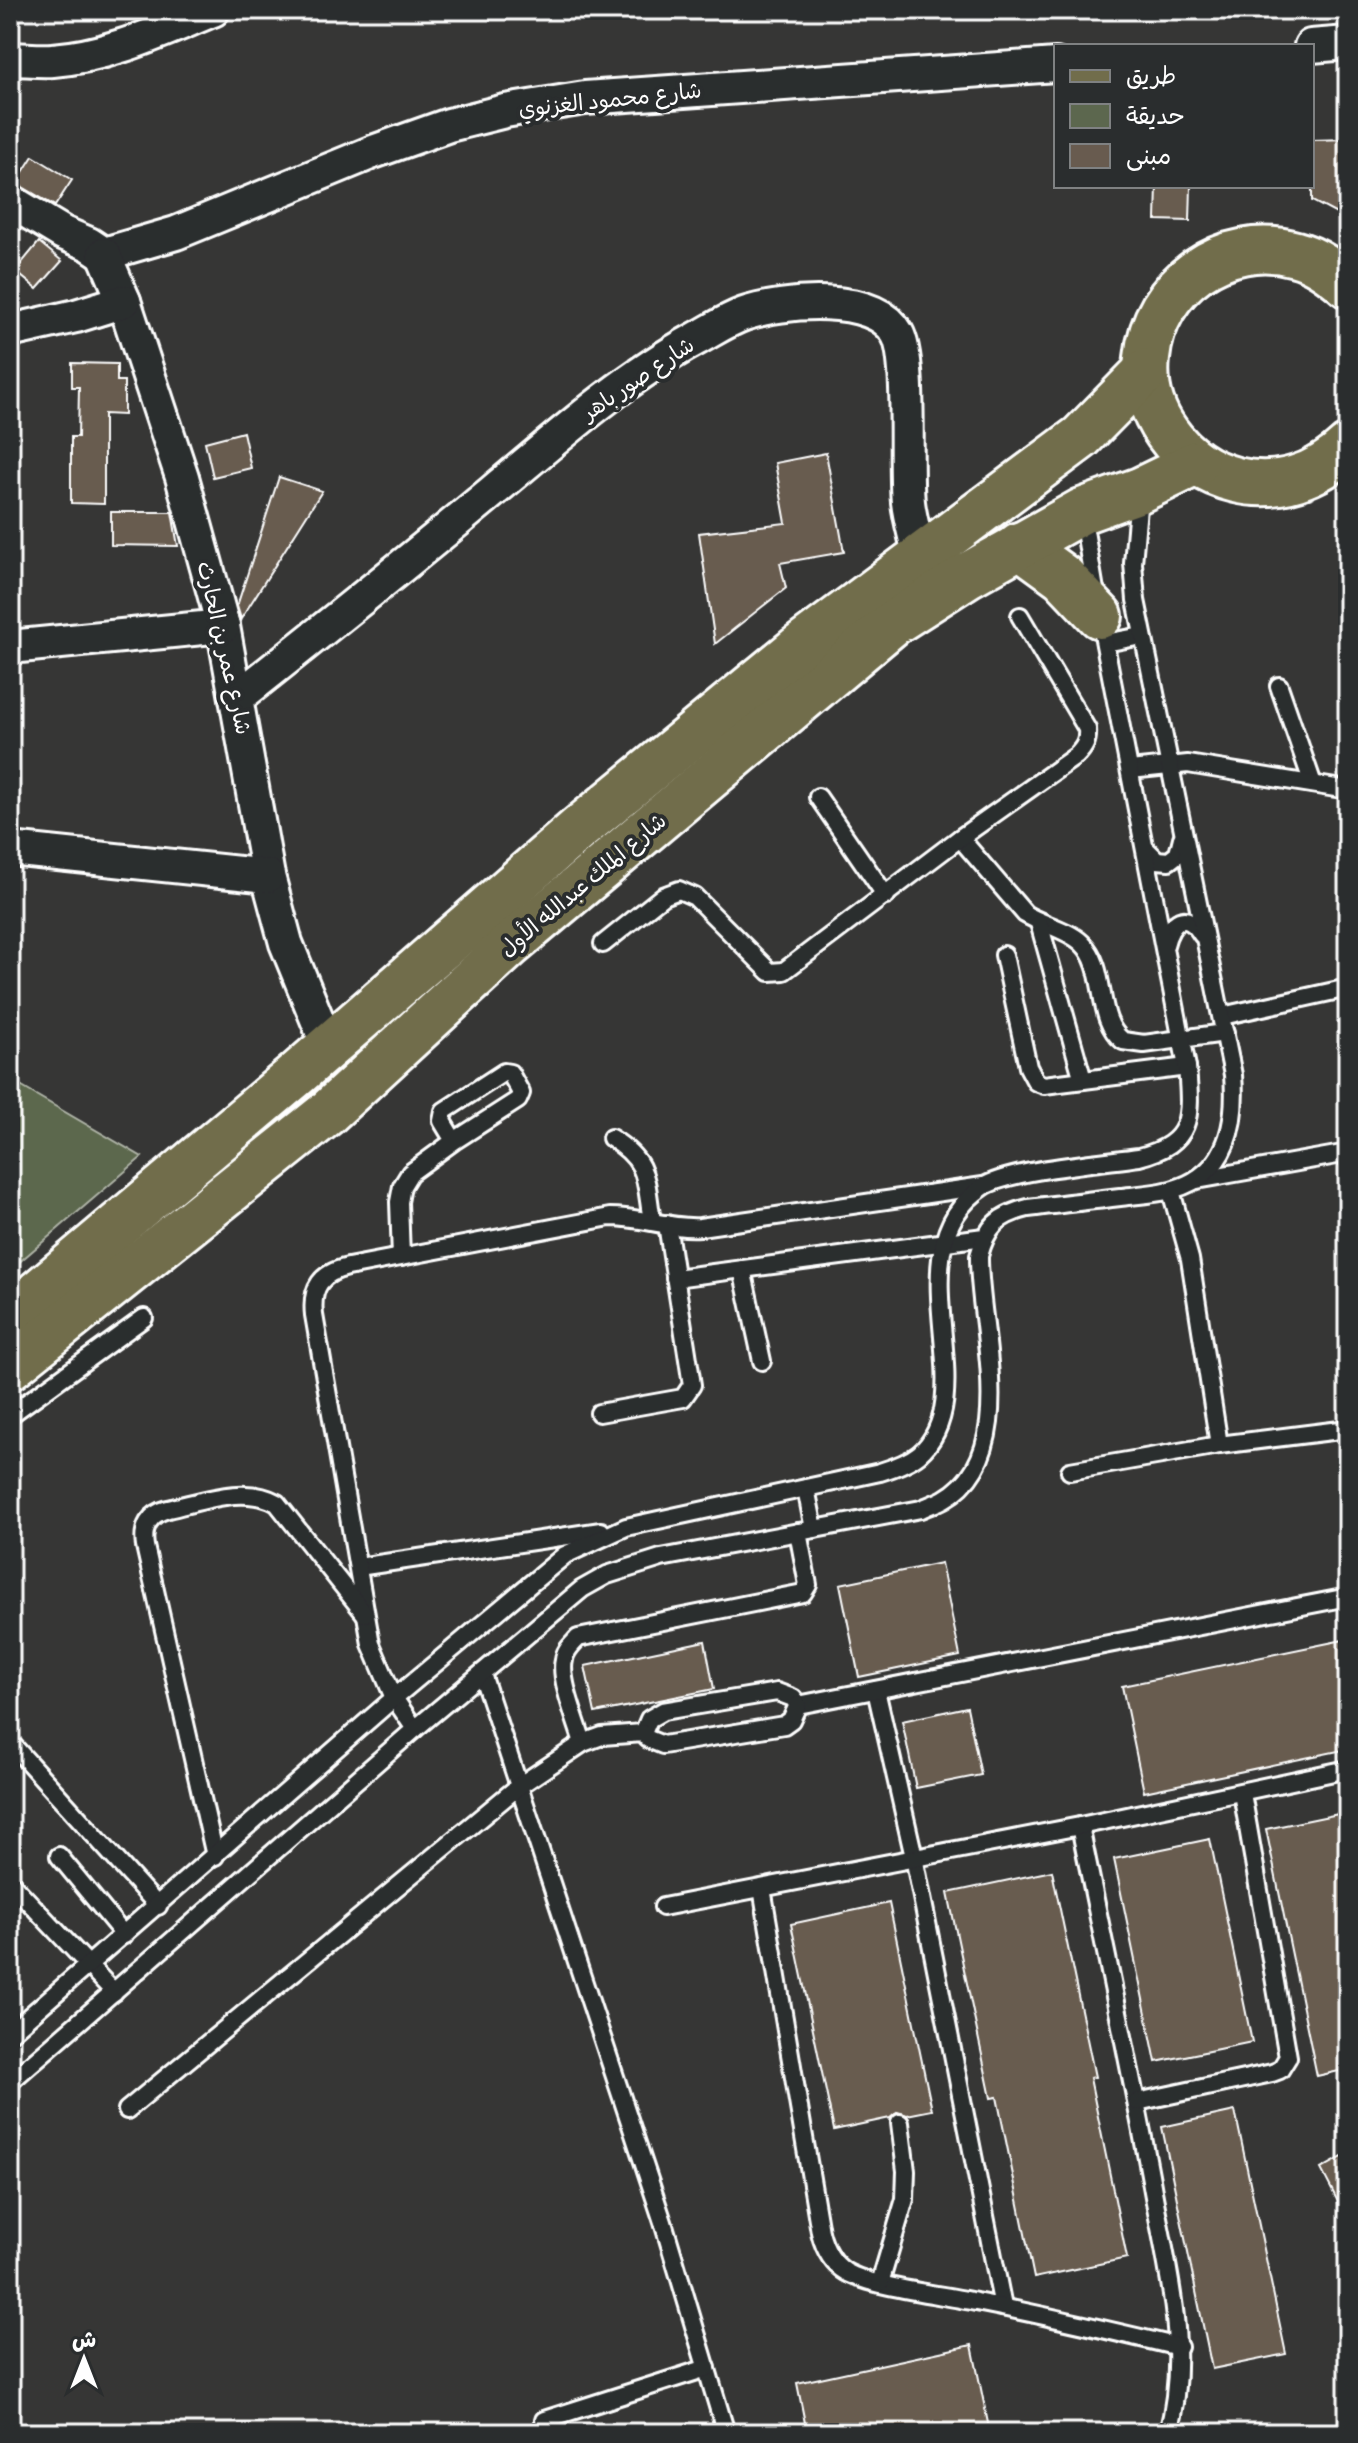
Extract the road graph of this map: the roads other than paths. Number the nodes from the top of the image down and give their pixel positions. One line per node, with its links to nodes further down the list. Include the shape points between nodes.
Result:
1 (213, 10): 4 (street, via 97,53)
2 (1348, 43): 3 (street)
3 (1314, 46)
4 (10, 59)
5 (1054, 65): 7 (street, شارع محمود الغزنوي, via 585,98 505,111 373,152 176,233)
6 (10, 201): 7 (street)
7 (104, 254): 9 (street, شارع عمر بن الحارث)
8 (1341, 275): 11 (main road, via 1297,254 1265,249 1233,253 1204,265 1179,284 1160,310 1149,339)
9 (124, 301): 10 (street); 20 (street, شارع عمر بن الحارث, via 182,477)
10 (10, 331)
11 (1146, 371): 12 (main road, شارع الملك عبدالله الأول); 14 (main road, via 1160,422)
12 (1081, 437): 16 (main road); 18 (main road, شارع الملك عبدالله الأول)
13 (1348, 447): 14 (main road, via 1307,476 1279,483 1249,483)
14 (1196, 463): 15 (main road, شارع الملك عبدالله الأول)
15 (1140, 490): 16 (main road, شارع الملك عبدالله الأول); 22 (lane, via 1133,563)
16 (1082, 511): 17 (main road, شارع الملك عبدالله الأول); 21 (lane)
17 (1019, 545): 21 (main road, via 1063,577); 63 (main road, شارع الملك عبدالله الأول, via 850,657 510,945 325,1115)
18 (919, 555): 25 (street, شارع صور باهر, via 908,502 904,366 898,334 882,316 861,308 783,305 743,314 661,358); 45 (main road, شارع الملك عبدالله الأول, via 577,830)
19 (1020, 616): 32 (lane, via 1087,729 1087,739 1076,756)
20 (223, 626): 23 (street); 25 (street, شارع عمر بن الحارث)
21 (1102, 630): 22 (lane); 27 (lane)
22 (1142, 636): 26 (lane)
23 (10, 647)
24 (1279, 686): 28 (lane)
25 (237, 698): 35 (street, شارع عمر بن الحارث)
26 (1167, 764): 27 (lane); 28 (lane); 31 (lane)
27 (1130, 770): 33 (lane)
28 (1313, 784): 29 (lane)
29 (1348, 790)
30 (818, 797): 36 (lane)
31 (1182, 837): 33 (lane, via 1178,854 1169,861 1157,860); 38 (lane)
32 (960, 838): 36 (lane); 37 (lane, via 1014,903)
33 (1146, 847): 40 (lane)
34 (10, 849): 35 (street)
35 (268, 876): 45 (street, شارع عمر بن الحارث, via 286,943)
36 (886, 896): 39 (lane, via 777,973 764,967 695,897 679,890 663,896)
37 (1039, 923): 44 (lane, via 1069,934 1092,957 1115,1035 1133,1044); 47 (lane)
38 (1205, 940): 40 (lane, via 1195,923 1183,920 1170,927); 43 (lane)
39 (603, 944)
40 (1165, 945): 44 (lane)
41 (1004, 955): 47 (lane, via 1031,1075 1044,1085)
42 (1348, 988): 43 (lane)
43 (1223, 1024): 44 (lane); 51 (lane, via 1233,1075 1233,1122 1226,1145)
44 (1182, 1039): 46 (lane)
45 (328, 1046): 60 (main road, شارع الملك عبدالله الأول)
46 (1187, 1067): 47 (lane); 52 (lane, via 1190,1103 1176,1142 1159,1152 1010,1177)
47 (1083, 1080)
48 (611, 1138): 54 (lane, via 640,1163)
49 (454, 1141): 49 (lane, via 518,1100 521,1093 510,1073 444,1111 442,1121); 57 (lane, via 420,1164 402,1186)
50 (1348, 1153): 51 (lane)
51 (1195, 1181): 53 (lane)
52 (985, 1186): 54 (lane, via 700,1227); 56 (lane, via 966,1201)
53 (1171, 1191): 55 (lane, via 1010,1212); 67 (lane, via 1188,1250)
54 (660, 1223): 57 (lane, via 610,1217); 59 (lane)
55 (984, 1237): 56 (lane); 71 (lane, via 979,1276 991,1405 981,1457 946,1498 921,1509)
56 (944, 1242): 58 (lane); 69 (lane, via 939,1296 945,1398 932,1438 902,1465)
57 (401, 1257): 72 (lane, via 334,1270 323,1277 312,1300)
58 (742, 1269): 59 (lane); 62 (lane)
59 (675, 1278): 64 (lane, via 692,1377 689,1393)
60 (10, 1316)
61 (144, 1318): 65 (lane)
62 (762, 1361)
63 (10, 1367)
64 (599, 1413)
65 (10, 1415)
66 (1348, 1429): 67 (lane)
67 (1219, 1445): 68 (lane)
68 (1070, 1471)
69 (806, 1488): 70 (lane); 71 (lane)
70 (626, 1527): 72 (lane); 77 (lane, via 565,1555)
71 (806, 1530): 75 (lane, via 633,1564 607,1575 582,1589); 82 (lane, via 808,1585 803,1593 578,1638 563,1661)
72 (358, 1567): 74 (lane)
73 (1348, 1597): 76 (lane)
74 (365, 1614): 77 (lane, via 371,1644); 88 (lane, via 277,1503 264,1496 249,1492 158,1511 145,1526 145,1546)
75 (482, 1674): 79 (lane); 84 (lane)
76 (876, 1690): 78 (lane); 89 (lane)
77 (394, 1698): 79 (lane); 88 (lane)
78 (798, 1705): 80 (lane, via 791,1720 776,1726 663,1745); 80 (lane, via 777,1692 663,1711 649,1719)
79 (415, 1729): 96 (lane)
80 (643, 1733): 82 (lane)
81 (10, 1742): 92 (lane)
82 (583, 1743): 84 (lane)
83 (1348, 1769): 85 (lane)
84 (519, 1786): 100 (lane); 105 (lane)
85 (1242, 1793): 86 (lane); 99 (lane, via 1288,2057 1272,2073)
86 (1080, 1826): 89 (lane); 99 (lane)
87 (59, 1856): 94 (lane)
88 (215, 1856): 92 (lane)
89 (914, 1857): 91 (lane); 103 (lane)
90 (10, 1882): 95 (lane)
91 (762, 1888): 93 (lane); 102 (lane, via 823,2244 837,2266)
92 (158, 1906): 94 (lane)
93 (663, 1907)
94 (124, 1935): 95 (lane)
95 (89, 1964): 96 (lane); 97 (lane)
96 (114, 1992): 98 (lane)
97 (10, 2033)
98 (10, 2082)
99 (1137, 2102): 104 (lane)
100 (127, 2110)
101 (900, 2123): 102 (lane, via 905,2199)
102 (880, 2283): 103 (lane)
103 (1003, 2307): 104 (lane)
104 (1179, 2347): 108 (lane)
105 (707, 2368): 106 (lane); 107 (lane)
106 (544, 2420)
107 (726, 2433)
108 (1168, 2433)

